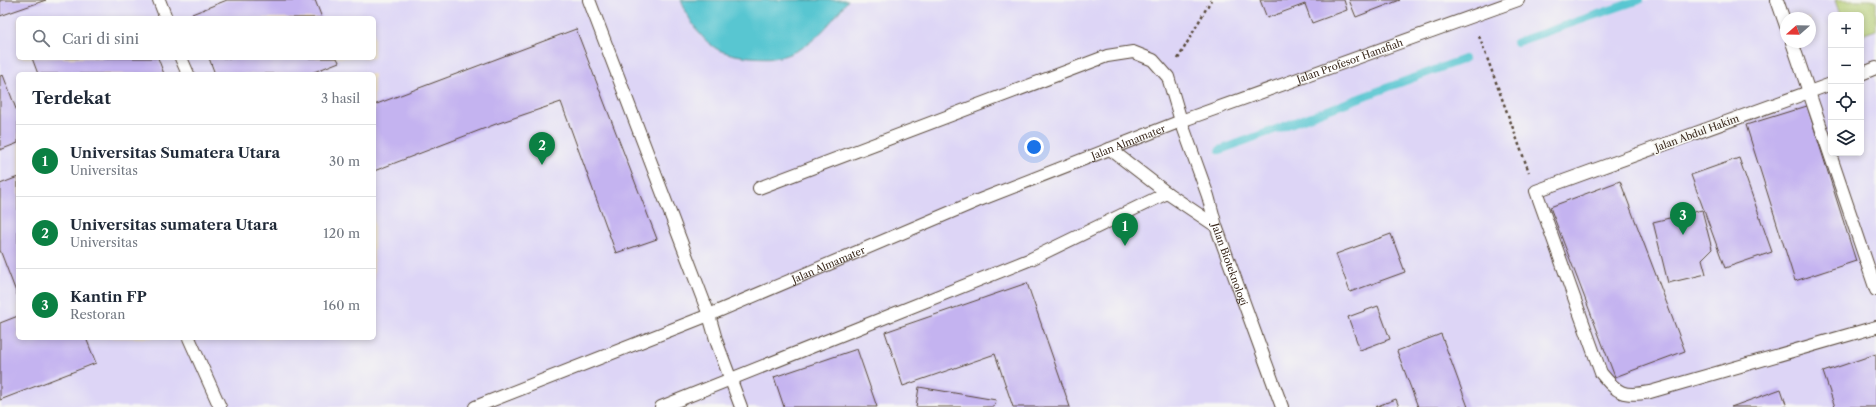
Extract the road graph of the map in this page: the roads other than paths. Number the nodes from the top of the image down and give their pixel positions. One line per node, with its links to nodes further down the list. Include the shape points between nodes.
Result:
1 (159, 0): 6 (lane)
2 (589, 0): 20 (lane)
3 (1518, 0): 14 (lane, Jalan Profesor Hanafiah)
4 (1777, 0): 5 (lane)
5 (1781, 12)
6 (165, 16)
7 (1794, 48): 13 (lane)
8 (183, 60): 10 (lane)
9 (1876, 68): 11 (lane)
10 (187, 72)
11 (1864, 73)
12 (1828, 85): 13 (lane, Jalan Abdul Hakim)
13 (1809, 92): 19 (lane); 21 (lane, Jalan Abdul Hakim, via 1536,191 1601,373 1613,388 1629,396)
14 (1181, 121): 15 (lane, Jalan Almamater); 16 (lane, Jalan Bioteknologi, via 1168,77 1153,60 1133,52 1107,56); 18 (lane, Jalan Bioteknologi)
15 (1110, 149): 17 (lane); 20 (lane, Jalan Almamater, via 978,201)
16 (760, 188)
17 (1167, 193): 18 (lane); 23 (lane, via 1031,259)
18 (1216, 226): 28 (lane, Jalan Bioteknologi)
19 (1876, 290)
20 (709, 315): 23 (lane); 25 (lane, Jalan Almamater)
21 (1876, 327)
22 (190, 340): 24 (lane)
23 (730, 380): 26 (lane); 27 (lane)
24 (220, 407)
25 (475, 407)
26 (661, 407)
27 (741, 407)
28 (1282, 407)

